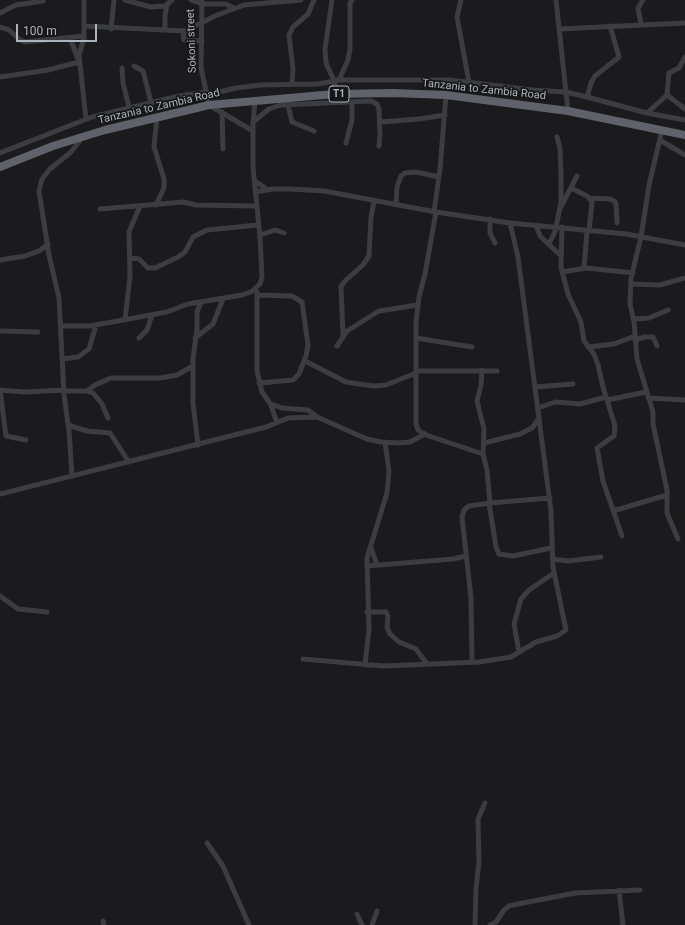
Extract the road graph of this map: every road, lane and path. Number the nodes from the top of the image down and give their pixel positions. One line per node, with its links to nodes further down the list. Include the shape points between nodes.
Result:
1 (84, 0): 21 (street)
2 (114, 0): 24 (street)
3 (124, 0): 13 (street, via 148,6 161,6)
4 (191, 0): 14 (street)
5 (302, 0): 15 (street)
6 (314, 0): 38 (street, via 308,14 288,35 293,69)
7 (332, 0): 36 (street, via 325,49 326,64)
8 (352, 0): 36 (street, via 348,60)
9 (461, 0): 37 (street, via 457,17)
10 (556, 0): 25 (street)
11 (642, 0): 20 (street, via 638,8)
12 (43, 1): 17 (street, via 16,4)
13 (169, 2): 26 (street)
14 (201, 2): 16 (street, via 226,4); 19 (street, Sokoni street)
15 (266, 2): 16 (street)
16 (234, 8): 19 (street)
17 (0, 13)
18 (685, 23): 20 (street)
19 (202, 24): 27 (street); 30 (street, Sokoni street)
20 (640, 24): 22 (street)
21 (84, 26): 24 (street); 28 (street)
22 (610, 26): 25 (street); 44 (street, via 619,56 595,76)
23 (0, 27): 29 (street, via 9,30 25,42)
24 (111, 29): 26 (street)
25 (559, 29): 39 (street)
26 (165, 30): 27 (street)
27 (183, 32): 30 (street, via 184,40)
28 (84, 36): 29 (street); 32 (street)
29 (70, 38): 32 (street)
30 (202, 41): 40 (street, Sokoni street, via 201,68)
31 (685, 57): 43 (street, via 679,68 669,73)
32 (79, 62): 35 (street, via 48,70); 57 (street)
33 (134, 66): 46 (street, via 143,71)
34 (122, 68): 50 (street)
35 (0, 77)
36 (336, 80): 37 (street, via 443,79); 38 (street, via 318,84); 41 (street)
37 (469, 82): 39 (street)
38 (292, 84): 40 (street, via 252,86)
39 (566, 92): 44 (street); 52 (street)
40 (207, 94): 46 (street); 48 (street, Sokoni street)
41 (335, 94): 42 (highway, Tanzania to Zambia Road / T1); 45 (highway, Tanzania to Zambia Road / T1)
42 (446, 95): 52 (highway, Tanzania to Zambia Road / T1); 55 (street)
43 (667, 95): 51 (street); 54 (street)
44 (587, 96): 54 (street)
45 (255, 100): 48 (highway, Tanzania to Zambia Road / T1); 59 (street)
46 (152, 102): 50 (street)
47 (352, 102): 49 (street); 60 (street, via 374,102 379,109); 68 (street, via 352,120)
48 (209, 105): 53 (street); 56 (highway, Tanzania to Zambia Road / T1)
49 (288, 105): 59 (street, via 269,109); 63 (street, via 292,122)
50 (129, 107): 57 (street)
51 (685, 109)
52 (568, 111): 61 (highway, Tanzania to Zambia Road / T1)
53 (222, 112): 62 (street); 70 (street)
54 (647, 113): 58 (street)
55 (445, 115): 60 (street, via 419,120); 75 (street)
56 (157, 117): 65 (highway, Tanzania to Zambia Road / T1); 83 (street, via 154,147 164,179 164,188)
57 (86, 119): 71 (street)
58 (685, 120)
59 (253, 122): 62 (street)
60 (380, 122): 69 (street)
61 (662, 130): 64 (highway, Tanzania to Zambia Road / T1); 67 (street)
62 (253, 131): 76 (street)
63 (314, 131)
64 (685, 135)
65 (83, 136): 73 (highway, Tanzania to Zambia Road / T1); 100 (street, via 70,153 42,179 40,191)
66 (557, 137): 87 (street, via 561,156)
67 (660, 140): 72 (street); 98 (street, via 648,185)
68 (346, 143)
69 (379, 146)
70 (223, 149)
71 (0, 153)
72 (685, 155)
73 (0, 166)
74 (577, 176): 77 (street)
75 (439, 177): 82 (street, via 416,172 405,173 397,186); 88 (street)
76 (255, 181): 78 (street); 79 (street)
77 (571, 188): 80 (street); 87 (street)
78 (268, 190): 79 (street); 81 (street, via 324,191)
79 (256, 192): 85 (street)
80 (589, 198): 91 (street, via 614,201); 95 (street, via 592,207)
81 (374, 200): 82 (street); 124 (street, via 369,256 341,286)
82 (396, 204): 88 (street)
83 (156, 205): 84 (street); 85 (street, via 183,202 196,205)
84 (140, 206): 86 (street); 104 (street, via 129,232)
85 (256, 206): 92 (street)
86 (100, 208)
87 (560, 209): 94 (street)
88 (435, 212): 89 (street); 115 (street)
89 (490, 219): 90 (street); 99 (street, via 490,233)
90 (510, 223): 93 (street); 141 (street, via 518,257)
91 (617, 223)
92 (258, 225): 97 (street); 104 (street, via 207,230 193,237 178,257 155,268 148,268 139,259)
93 (536, 225): 94 (street); 101 (street, via 540,236)
94 (558, 227): 95 (street); 101 (street); 103 (street)
95 (588, 231): 98 (street); 106 (street)
96 (284, 233): 97 (street, via 276,230)
97 (260, 235): 111 (street, via 262,277)
98 (640, 237): 102 (street); 108 (street)
99 (496, 243)
100 (48, 244): 105 (street, via 26,256); 121 (street, via 59,298)
101 (549, 244): 103 (street)
102 (685, 245)
103 (560, 255): 107 (street)
104 (130, 258): 119 (street)
105 (0, 260)
106 (584, 268): 107 (street); 108 (street)
107 (562, 272): 132 (street)
108 (633, 273): 110 (street)
109 (685, 278): 110 (street, via 660,285)
110 (631, 284): 118 (street, via 630,304)
111 (257, 287): 112 (street); 113 (street, via 251,292)
112 (258, 295): 134 (street, via 292,296 302,302 308,345); 139 (street)
113 (223, 299): 114 (street); 126 (street, via 213,324)
114 (201, 302): 117 (street); 126 (street, via 197,312)
115 (418, 305): 124 (street, via 379,311); 127 (street)
116 (668, 310): 118 (street, via 649,318)
117 (152, 315): 119 (street); 125 (street, via 149,325)
118 (633, 319): 128 (street)
119 (125, 320): 120 (street)
120 (96, 325): 121 (street); 133 (street, via 89,350 78,357)
121 (61, 326): 133 (street)
122 (0, 331): 123 (street)
123 (38, 332)
124 (342, 335): 129 (street)
125 (139, 338)
126 (195, 338): 135 (street)
127 (416, 338): 131 (street); 138 (street)
128 (635, 338): 130 (street, via 653,337); 132 (street); 145 (street, via 637,359)
129 (337, 346)
130 (657, 346)
131 (472, 347)
132 (588, 347): 147 (street, via 594,354)
133 (62, 359): 142 (street)
134 (305, 361): 138 (street, via 346,382 373,386 386,385); 139 (street, via 293,380)
135 (193, 366): 143 (street, via 177,375 160,378 110,378); 161 (street, via 193,403)
136 (482, 370): 137 (street); 138 (street); 160 (street, via 476,401 484,429)
137 (496, 371)
138 (416, 372): 157 (street, via 416,424 418,430)
139 (259, 383): 149 (street)
140 (573, 384): 141 (street)
141 (535, 387): 150 (street)
142 (64, 391): 143 (street); 144 (street); 156 (street)
143 (87, 391): 152 (street, via 97,396)
144 (0, 392): 154 (street)
145 (646, 392): 146 (street); 147 (street)
146 (648, 398): 148 (street); 166 (street, via 653,412)
147 (607, 399): 150 (street, via 580,404 555,402); 169 (street, via 616,433 597,448 603,481)
148 (685, 400)
149 (271, 404): 151 (street, via 282,408 308,410); 155 (street)
150 (538, 408): 153 (street)
151 (317, 417): 155 (street, via 288,418); 159 (street, via 367,439)
152 (108, 418)
153 (539, 418): 160 (street, via 532,428 520,434); 167 (street)
154 (2, 420): 158 (street, via 6,436)
155 (277, 423): 161 (street)
156 (68, 425): 163 (street, via 110,433); 164 (street)
157 (425, 434): 159 (street, via 410,442); 162 (street)
158 (26, 440)
159 (385, 442): 172 (street, via 389,470 387,493)
160 (484, 444): 162 (street)
161 (198, 445): 163 (street)
162 (483, 454): 168 (street)
163 (129, 462): 164 (street)
164 (72, 476): 165 (street)
165 (0, 494)
166 (667, 495): 169 (street); 171 (street, via 667,513)
167 (550, 498): 168 (street); 173 (street)
168 (490, 503): 173 (street, via 499,554 513,556); 174 (street, via 469,506 464,510 462,517)
169 (613, 511): 170 (street)
170 (622, 536)
171 (678, 539)
172 (371, 547): 177 (street); 178 (street)
173 (551, 548): 176 (street)
174 (466, 556): 177 (street); 185 (street, via 471,598)
175 (601, 557): 176 (street, via 569,561)
176 (552, 559): 179 (street)
177 (377, 565): 178 (street)
178 (367, 566): 182 (street)
179 (554, 573): 183 (street, via 529,590 521,599 514,624); 183 (street, via 566,630)
180 (0, 596): 181 (street, via 18,609)
181 (47, 612)
182 (367, 612): 186 (street, via 386,612 390,634 399,642 416,648); 187 (street, via 369,629)
183 (519, 652): 185 (street, via 506,658)
184 (303, 659): 187 (street)
185 (472, 662): 186 (street)
186 (427, 664): 187 (street)
187 (365, 665)
188 (485, 803): 197 (street, via 478,819 479,862)
189 (208, 843): 194 (street, via 223,866)
190 (618, 890): 191 (street); 198 (street, via 560,895 509,906 496,922); 199 (street)
191 (640, 890)
192 (377, 910): 196 (street)
193 (357, 914): 195 (street)
194 (249, 925)
195 (362, 925)
196 (372, 925)
197 (475, 925)
198 (490, 925)
199 (623, 925)

